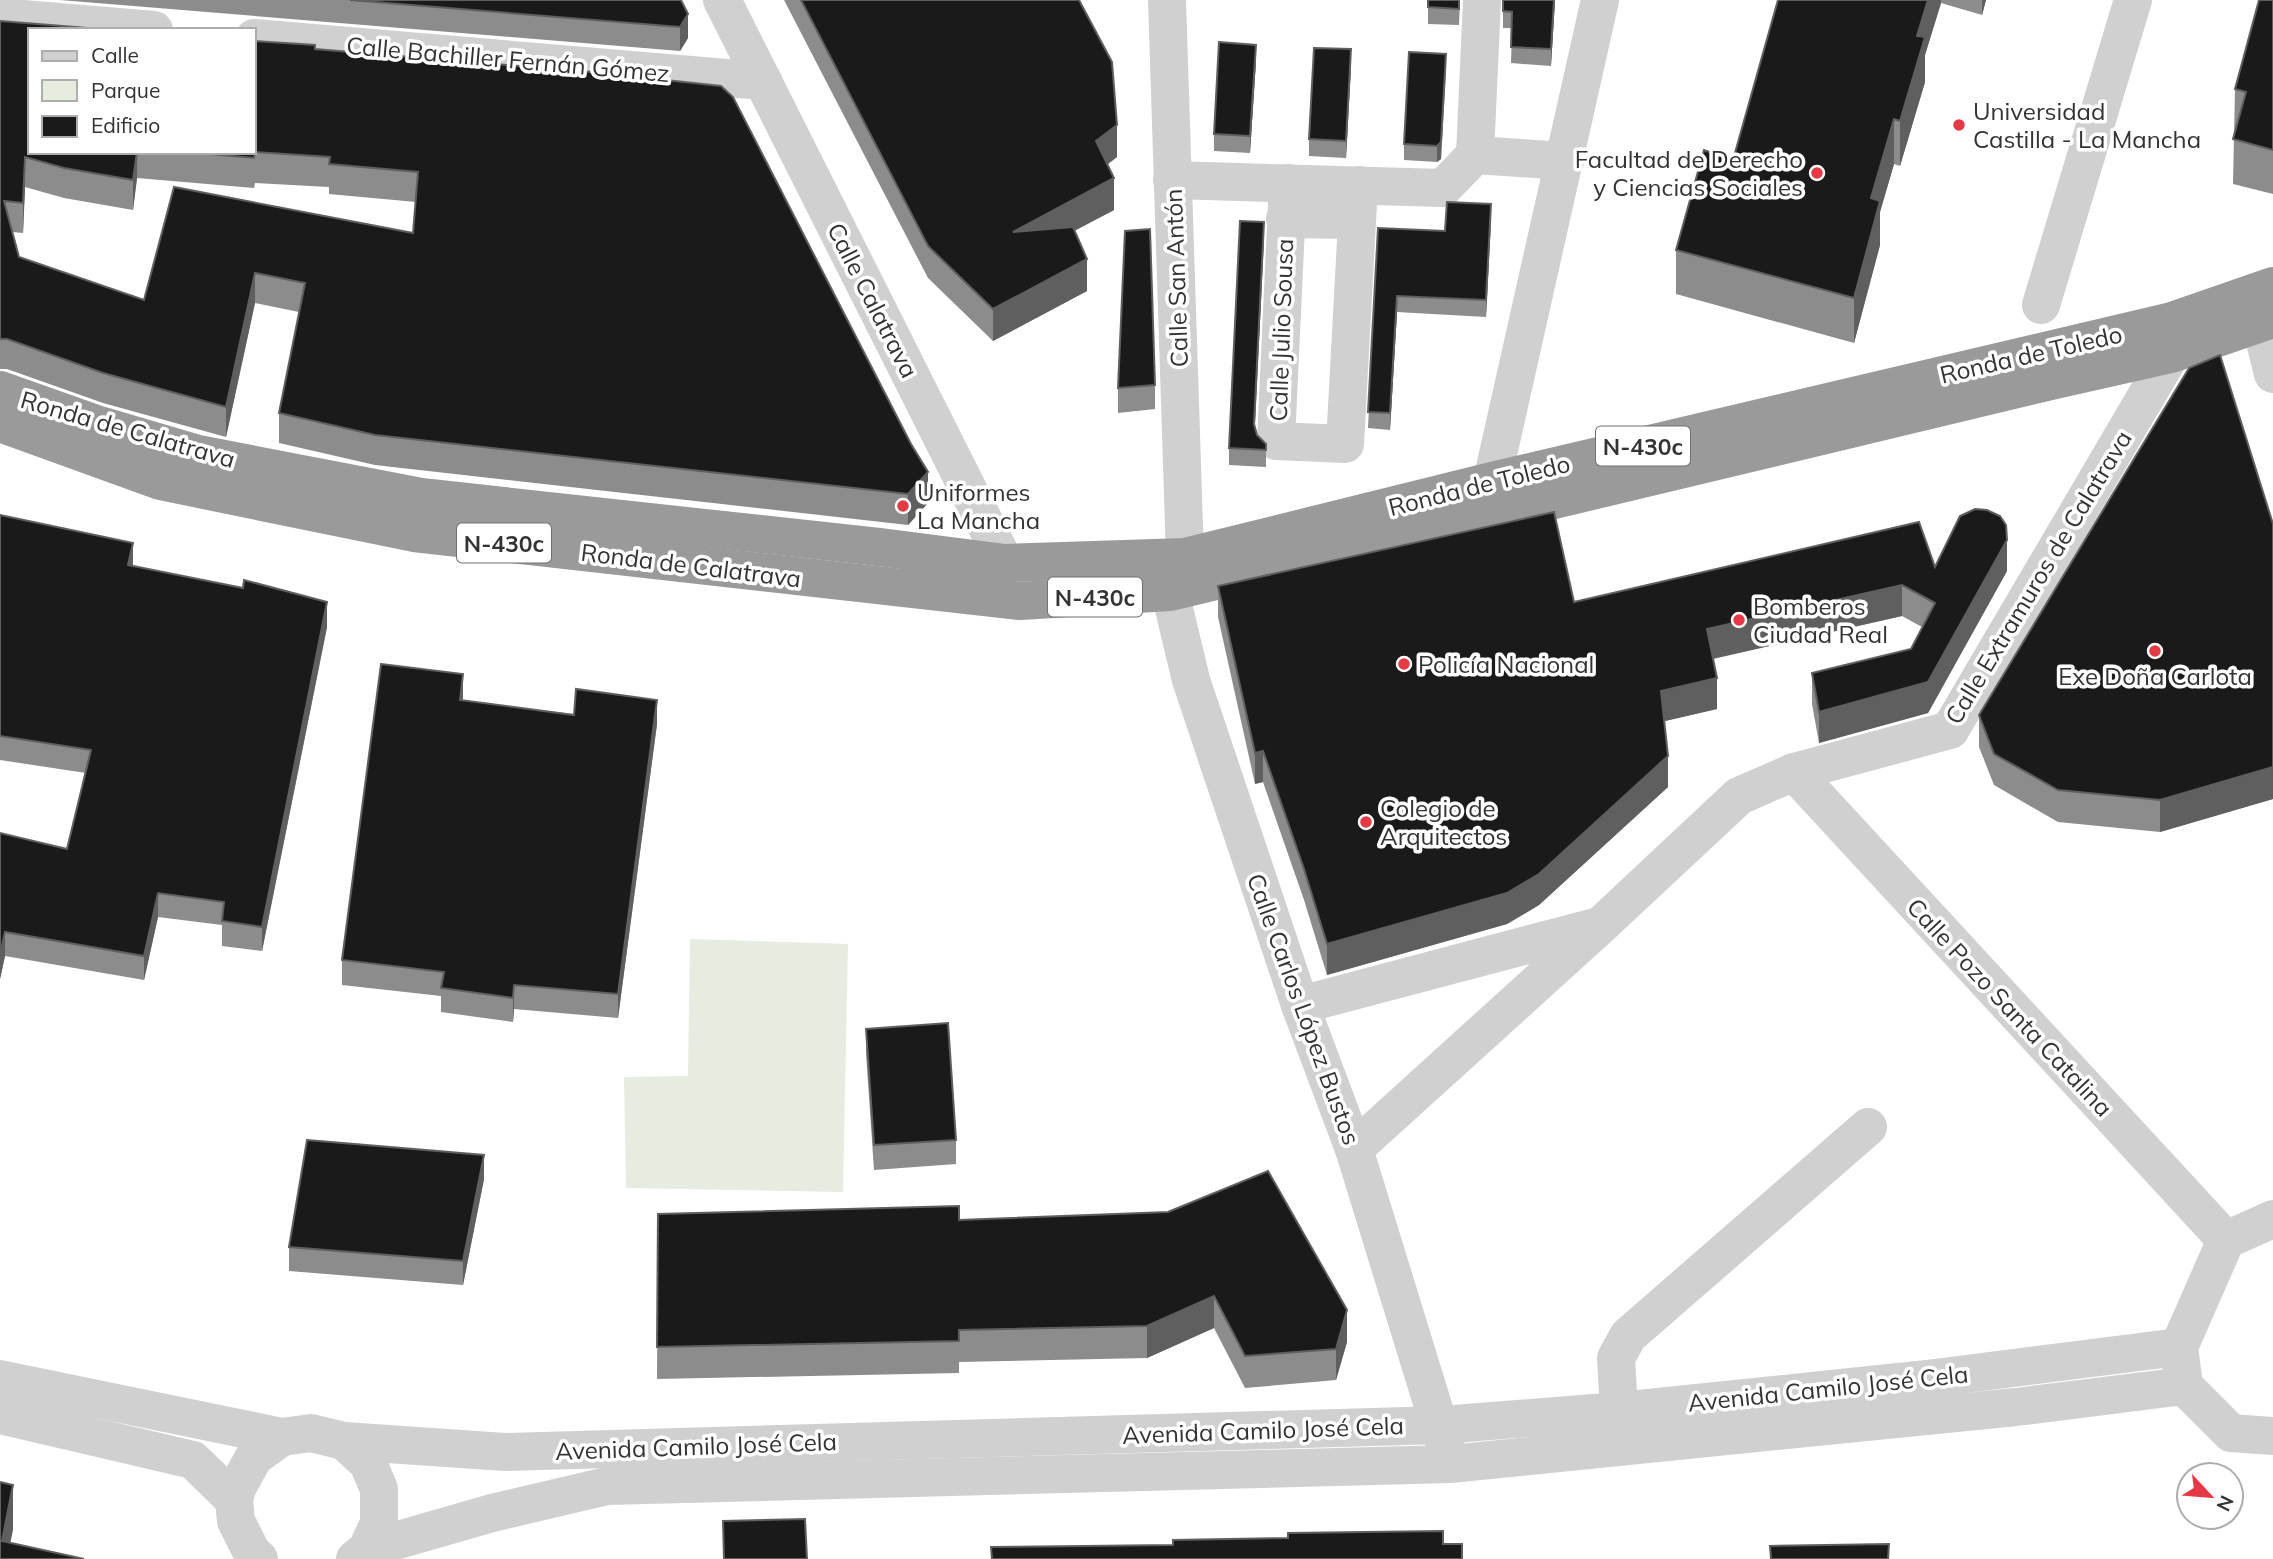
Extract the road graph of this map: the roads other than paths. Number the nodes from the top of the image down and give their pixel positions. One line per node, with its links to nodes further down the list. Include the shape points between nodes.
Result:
1 (722, 0): 9 (street, Calle Calatrava)
2 (1167, 0): 12 (street, Calle San Antón)
3 (1482, 0): 10 (street)
4 (1600, 0): 11 (street)
5 (2133, 0): 15 (street)
6 (0, 17): 7 (street)
7 (131, 28)
8 (256, 38): 9 (street, Calle Bachiller Fernán Gómez)
9 (763, 81): 23 (street, Calle Calatrava)
10 (1475, 155): 11 (street); 14 (street, via 1443,188)
11 (1565, 161): 21 (street)
12 (1172, 180): 13 (street); 22 (street, Calle San Antón)
13 (1286, 201): 14 (street); 14 (street, Calle Julio Sousa, via 1276,441 1345,444)
14 (1358, 203)
15 (2041, 305)
16 (2264, 306): 17 (highway, Ronda de Toledo / N-430c); 18 (street)
17 (2172, 337): 21 (highway, Ronda de Toledo / N-430c); 24 (highway, Ronda de Toledo / N-430c, via 2001,393); 26 (street, Calle Extramuros de Calatrava, via 1950,730)
18 (2273, 374)
19 (0, 390): 23 (highway, Ronda de Calatrava / N-430c, via 198,454 421,497)
20 (0, 423): 25 (highway, Ronda de Calatrava / N-430c, via 160,481 414,533)
21 (1492, 481): 22 (highway, Ronda de Toledo / N-430c)
22 (1185, 557): 23 (highway, Ronda de Toledo / N-430c); 24 (street)
23 (1005, 564): 25 (street, Calle Calatrava)
24 (1170, 592): 25 (highway, Ronda de Toledo / N-430c); 28 (street, Calle Carlos López Bustos, via 1191,680)
25 (1020, 601)
26 (1794, 772): 27 (street, Calle Extramuros de Calatrava, via 1739,796); 32 (street, Calle Pozo Santa Catalina)
27 (1600, 926): 28 (street, Calle Extramuros de Calatrava); 30 (street, Calle Extramuros de Calatrava)
28 (1300, 1006): 30 (street, Calle Carlos López Bustos)
29 (1867, 1127): 36 (street, via 1628,1336 1616,1358)
30 (1354, 1149): 38 (street, Calle Carlos López Bustos)
31 (2273, 1219): 32 (street)
32 (2226, 1240): 33 (street)
33 (2179, 1347): 35 (street); 36 (street, Avenida Camilo José Cela)
34 (0, 1379): 40 (street, Avenida Camilo José Cela)
35 (2184, 1386): 39 (street, via 2231,1433); 42 (street, Avenida Camilo José Cela)
36 (1619, 1411): 38 (street, Avenida Camilo José Cela)
37 (0, 1415): 43 (street, via 193,1460)
38 (1441, 1425): 41 (street, Avenida Camilo José Cela, via 505,1452); 42 (street, Calle Carlos López Bustos)
39 (2273, 1436)
40 (282, 1437): 41 (street, Avenida Camilo José Cela, via 311,1433); 43 (street, via 254,1457 237,1488)
41 (344, 1441): 44 (street, via 368,1463 379,1489 379,1523)
42 (1450, 1464): 44 (street, Avenida Camilo José Cela, via 607,1486 492,1513)
43 (235, 1511): 45 (street); 46 (street)
44 (361, 1554)
45 (223, 1559)
46 (258, 1559)

